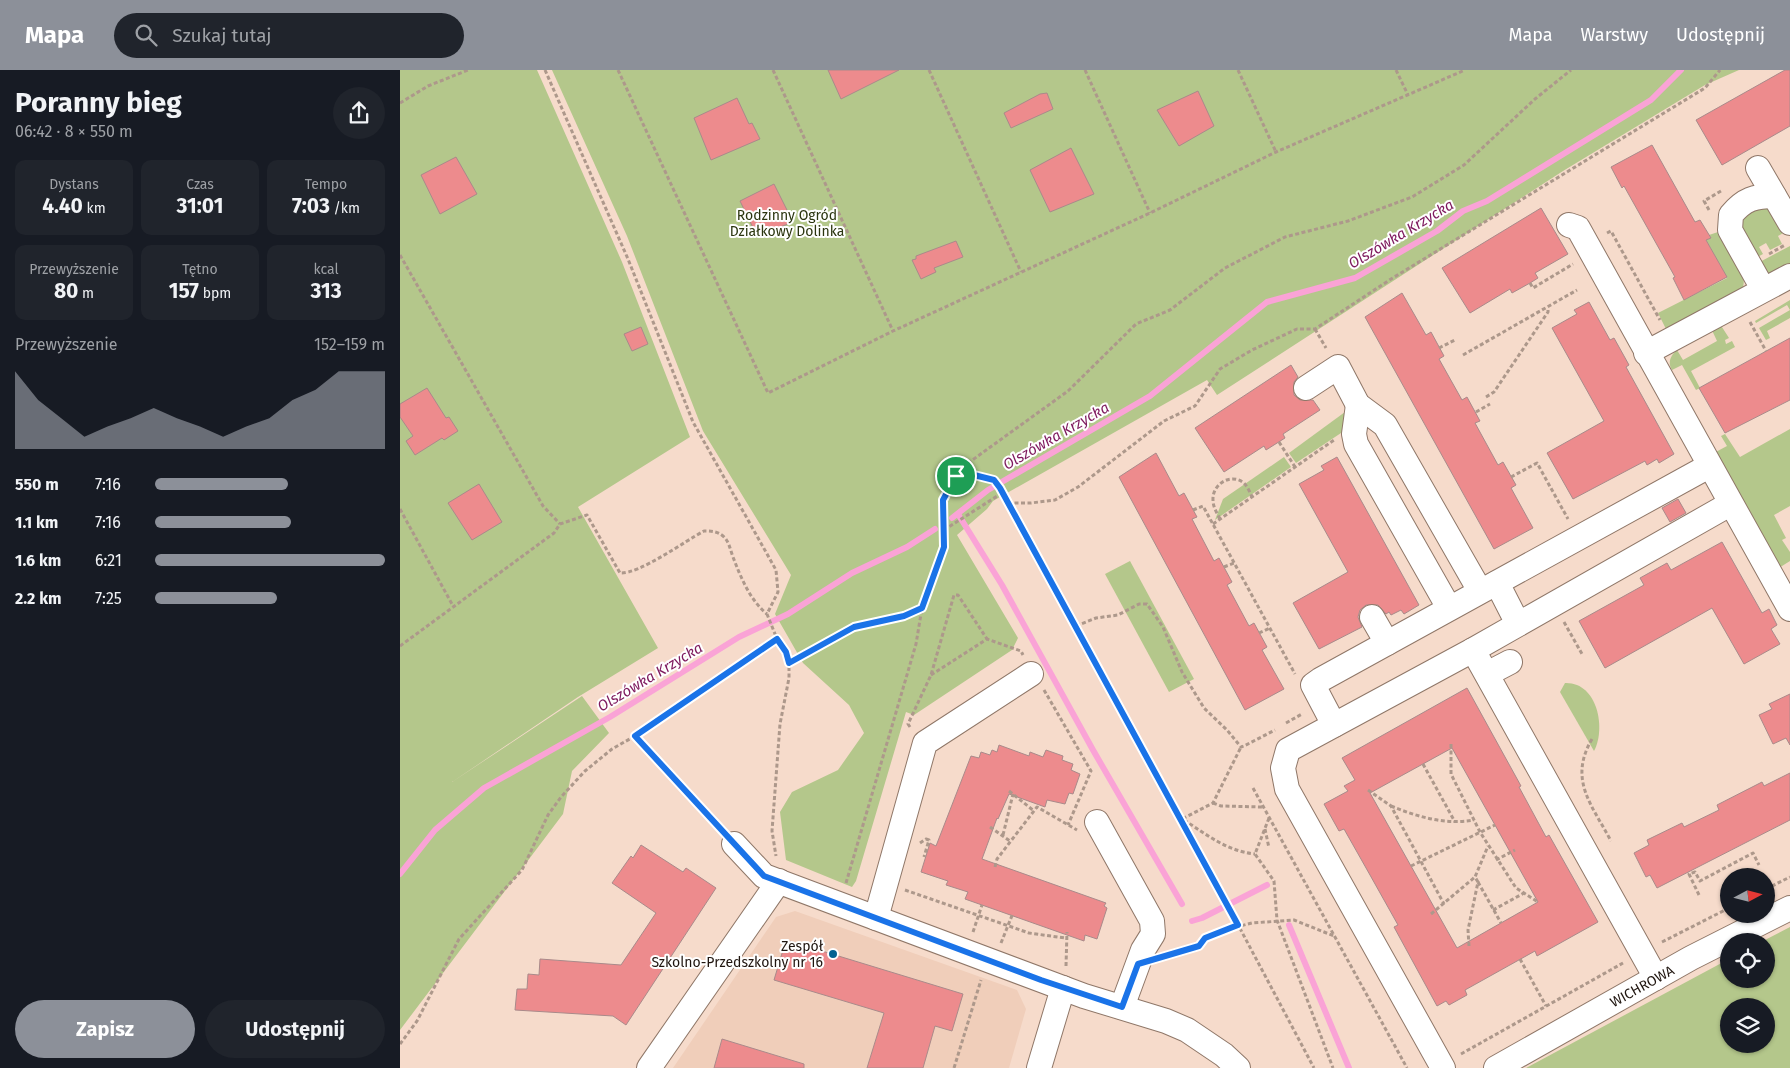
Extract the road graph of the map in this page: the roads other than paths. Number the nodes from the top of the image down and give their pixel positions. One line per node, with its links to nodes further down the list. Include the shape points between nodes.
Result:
1 (1758, 168): 2 (street)
2 (1774, 196): 4 (street); 6 (street, via 1743,201 1731,214 1730,230)
3 (1569, 225): 7 (street, via 1578,228)
4 (1786, 231)
5 (1790, 276): 6 (street)
6 (1763, 290): 7 (street)
7 (1646, 353): 10 (street)
8 (1306, 388): 9 (street, via 1336,364)
9 (1356, 416): 12 (street, via 1385,425); 13 (street, via 1356,444)
10 (1709, 466): 11 (street); 12 (street)
11 (1730, 504): 14 (street); 16 (street)
12 (1488, 587): 13 (street); 16 (street)
13 (1448, 608): 17 (street)
14 (1790, 609)
15 (1372, 617): 17 (street)
16 (1518, 624): 18 (street)
17 (1387, 643): 22 (street, via 1313,685)
18 (1473, 650): 20 (street); 22 (street)
19 (1510, 662): 20 (street)
20 (1486, 674): 28 (street)
21 (1038, 682): 27 (street, via 925,742)
22 (1334, 726): 31 (street, via 1288,750 1283,768 1287,789)
23 (1097, 822): 30 (street, via 1152,920 1153,934)
24 (734, 844): 25 (street, via 764,876)
25 (779, 881): 27 (street); 32 (street)
26 (1790, 908): 28 (street, WICHROWA)
27 (876, 918): 29 (street)
28 (1656, 978): 35 (street, WICHROWA)
29 (1064, 981): 30 (street); 33 (street)
30 (1122, 1007): 34 (street, via 1187,1030)
31 (1442, 1064)
32 (649, 1068)
33 (1039, 1068)
34 (1238, 1068)
35 (1496, 1068)

